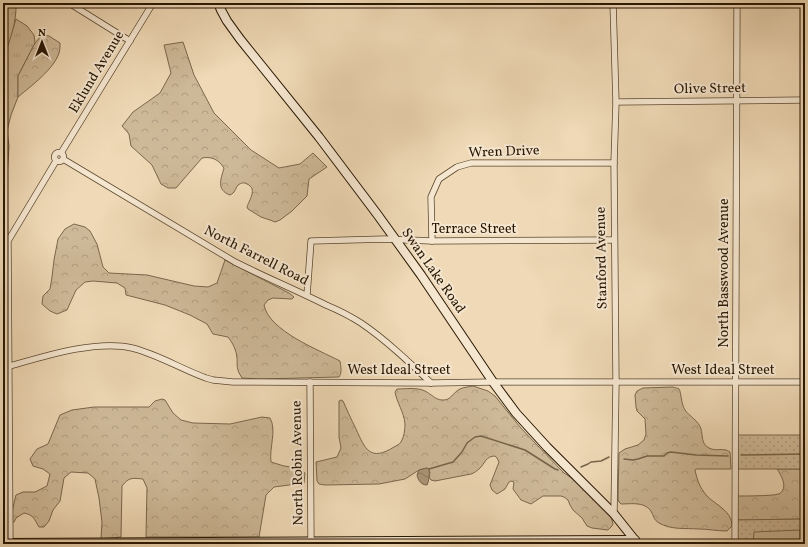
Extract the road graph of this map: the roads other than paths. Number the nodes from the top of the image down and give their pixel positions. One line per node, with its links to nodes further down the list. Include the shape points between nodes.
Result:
1 (69, 3): 6 (street)
2 (153, 3): 6 (street, Eklund Avenue)
3 (218, 3): 12 (street, Swan Lake Road, via 240,39 319,137)
4 (613, 3): 9 (street, Stanford Avenue)
5 (737, 3): 7 (street, North Basswood Avenue)
6 (130, 40): 10 (street, Eklund Avenue)
7 (737, 100): 8 (street, Olive Street); 9 (street, Olive Street); 21 (street, North Basswood Avenue)
8 (805, 100)
9 (616, 102): 11 (street, Stanford Avenue)
10 (62, 156): 14 (street, via 61,161 56,161); 16 (street, North Farrell Road, via 235,262)
11 (614, 163): 13 (street, Stanford Avenue); 15 (street, Wren Drive, via 471,163 456,167 439,179 431,197)
12 (396, 240): 15 (street, Terrace Street); 16 (street, Terrace Street, via 311,241); 19 (street, Swan Lake Road)
13 (614, 240): 15 (street, Terrace Street); 20 (street, Stanford Avenue)
14 (5, 241): 17 (street)
15 (432, 241)
16 (307, 296): 23 (street, North Farrell Road, via 361,323)
17 (6, 368): 18 (street, West Ideal Street, via 76,350 120,346 148,353 213,380); 30 (street)
18 (310, 382): 23 (street, West Ideal Street); 28 (street, North Robin Avenue)
19 (493, 382): 20 (street, West Ideal Street); 23 (street, West Ideal Street); 24 (street, Swan Lake Road, via 524,423)
20 (616, 382): 21 (street, West Ideal Street); 24 (street, Stanford Avenue)
21 (736, 382): 22 (street, West Ideal Street); 31 (street, North Basswood Avenue)
22 (805, 382)
23 (431, 383)
24 (614, 514): 27 (street, Swan Lake Road)
25 (500, 542): 26 (street); 28 (street)
26 (576, 542): 27 (street)
27 (636, 542)
28 (311, 543): 30 (street)
29 (3, 544): 30 (street)
30 (10, 544)
31 (735, 544)

